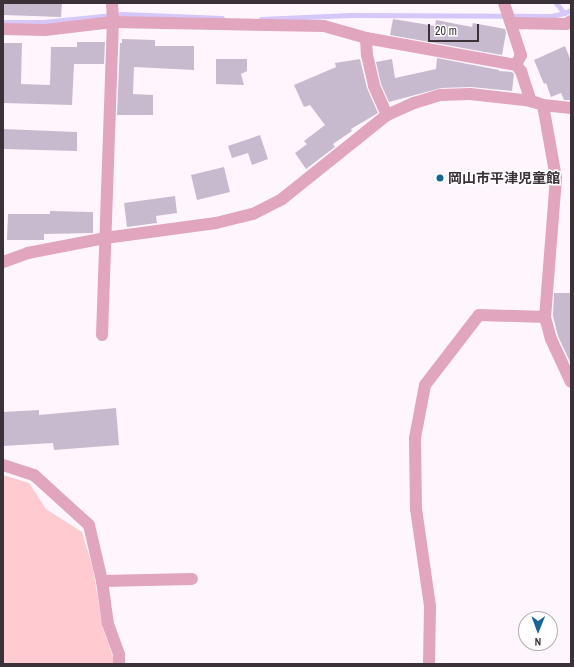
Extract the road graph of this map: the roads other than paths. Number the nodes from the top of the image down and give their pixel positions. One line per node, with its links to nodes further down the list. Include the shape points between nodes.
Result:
1 (113, 14): 4 (street, via 44,30); 5 (street, via 324,26); 10 (street)
2 (508, 15): 3 (street, via 566,24); 6 (street, via 521,55)
3 (571, 22)
4 (3, 29)
5 (366, 38): 6 (street); 9 (street, via 374,86)
6 (516, 65): 7 (street)
7 (537, 103): 8 (street); 9 (street, via 470,94 441,95 414,103); 12 (street, via 556,178)
8 (571, 108)
9 (388, 115): 10 (street, via 282,199 253,214 216,223)
10 (105, 238): 11 (street, via 28,253); 13 (street)
11 (3, 262)
12 (545, 317): 14 (street, via 551,339); 19 (street, via 479,315 425,385 416,438 416,509 430,606)
13 (102, 335)
14 (571, 382)
15 (3, 465): 17 (street, via 34,475 89,525)
16 (192, 579): 17 (street)
17 (102, 582): 18 (street, via 108,624 119,655)
18 (119, 664)
19 (429, 664)

